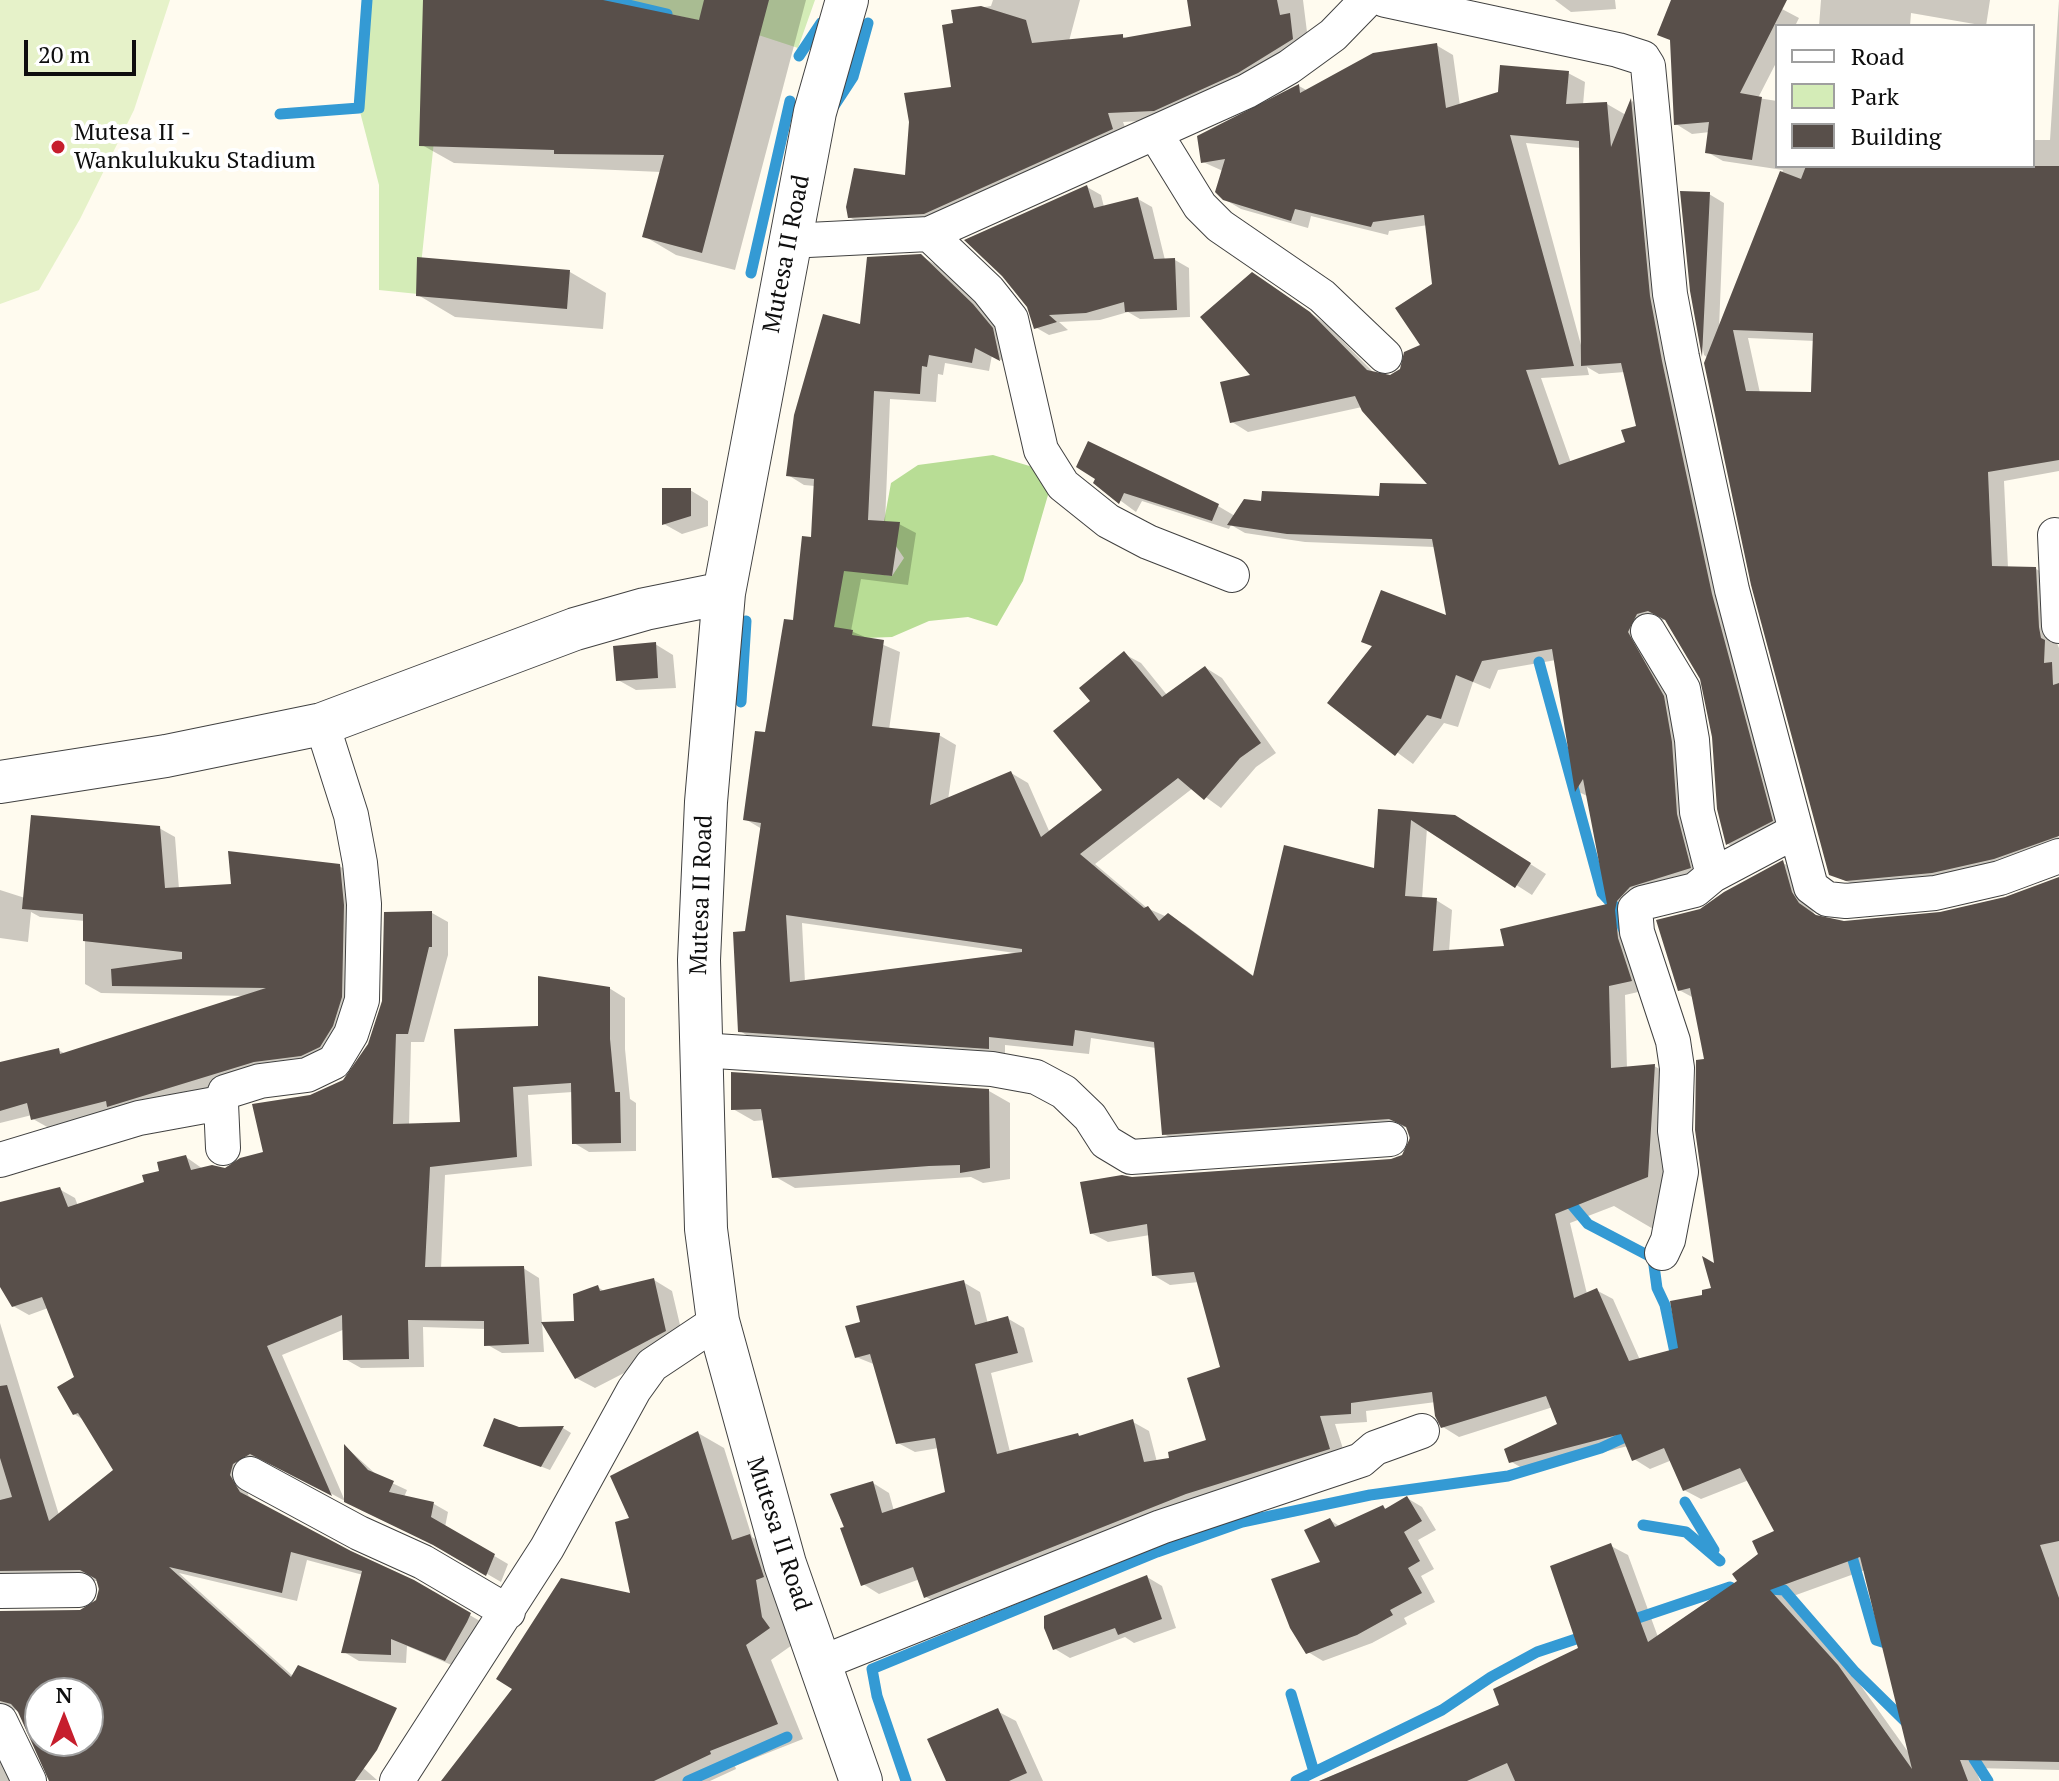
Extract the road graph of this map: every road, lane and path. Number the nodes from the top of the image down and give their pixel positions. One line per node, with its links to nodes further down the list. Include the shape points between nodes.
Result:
1 (847, 0): 6 (street, Mutesa II Road, via 815,112)
2 (1367, 0): 4 (street, via 1333,35 1289,67)
3 (1385, 0): 15 (street, via 1618,50 1643,58 1648,66 1679,345 1732,590)
4 (1155, 133): 5 (street); 7 (street, via 1200,206 1220,226 1322,296)
5 (929, 234): 6 (street); 9 (street, via 1011,319 1041,450 1063,485 1108,521)
6 (788, 241): 10 (street, Mutesa II Road)
7 (1385, 356)
8 (2055, 535): 11 (street)
9 (1232, 575)
10 (724, 593): 13 (street, via 575,629); 18 (street, Mutesa II Road, via 706,802)
11 (2059, 626)
12 (1648, 631): 17 (street, via 1683,689 1697,812)
13 (322, 724): 14 (street); 19 (street, via 360,863 362,1000 334,1062 307,1075 235,1087 225,1092)
14 (0, 782)
15 (1794, 832): 16 (street, via 1811,887 1816,894 1837,900 1935,893 2000,878); 17 (street)
16 (2059, 856)
17 (1713, 875): 23 (street, via 1695,890 1635,909 1677,1068 1675,1131 1681,1172)
18 (700, 1050): 20 (street, via 992,1069 1036,1077 1064,1092 1106,1142 1131,1157); 24 (street, Mutesa II Road, via 706,1229)
19 (221, 1103): 21 (street); 22 (street, via 139,1118)
20 (1390, 1139)
21 (223, 1148)
22 (0, 1160)
23 (1662, 1253)
24 (718, 1321): 29 (street, via 652,1365); 30 (street, Mutesa II Road, via 780,1549)
25 (1422, 1431): 30 (street, via 1375,1448 1361,1460 1161,1527)
26 (250, 1474): 29 (street)
27 (79, 1590): 28 (street)
28 (0, 1591)
29 (508, 1612): 33 (street)
30 (821, 1663): 34 (street, Mutesa II Road)
31 (0, 1721): 32 (street)
32 (29, 1781)
33 (397, 1781)
34 (861, 1781)

